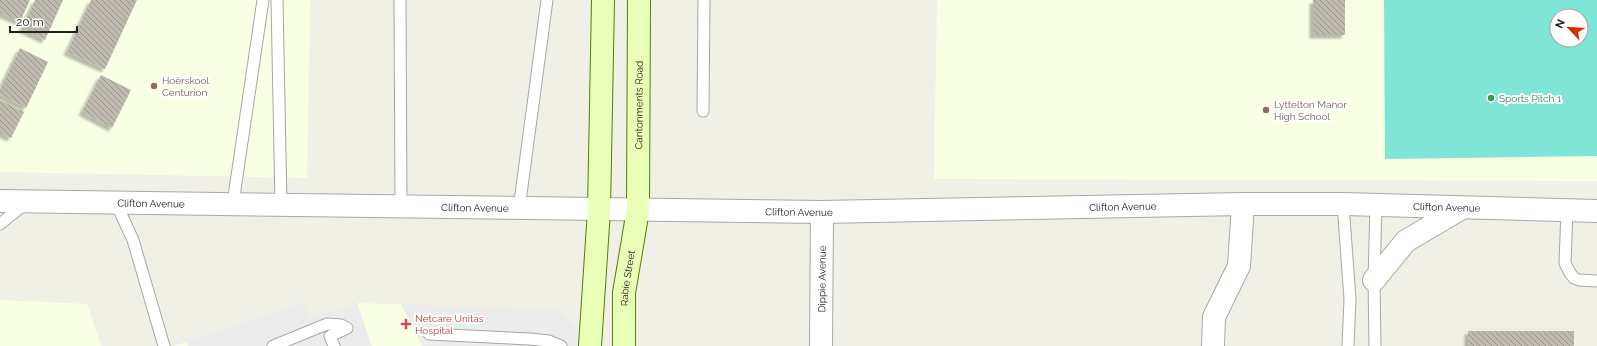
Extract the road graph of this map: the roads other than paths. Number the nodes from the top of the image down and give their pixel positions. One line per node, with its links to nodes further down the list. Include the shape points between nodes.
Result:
1 (263, 0): 12 (lane)
2 (277, 0): 15 (lane)
3 (400, 0): 17 (lane)
4 (547, 0): 19 (lane)
5 (602, 0): 20 (main road)
6 (639, 0): 21 (main road, Cantonments Road)
7 (704, 0): 8 (lane)
8 (703, 111)
9 (0, 201): 10 (street, Clifton Avenue)
10 (28, 201): 11 (street, Clifton Avenue); 25 (lane)
11 (116, 203): 12 (street, Clifton Avenue); 29 (lane, via 133,240)
12 (233, 203): 15 (street, Clifton Avenue)
13 (1243, 204): 14 (street, Clifton Avenue); 24 (street, Clifton Avenue); 36 (street, via 1239,266 1214,318)
14 (1343, 204): 16 (street, Clifton Avenue); 37 (lane, via 1350,299)
15 (281, 205): 17 (street, Clifton Avenue)
16 (1376, 205): 18 (street, Clifton Avenue); 26 (lane)
17 (401, 206): 19 (street, Clifton Avenue)
18 (1462, 208): 22 (street, Clifton Avenue); 26 (street, via 1406,241)
19 (519, 209): 20 (street, Clifton Avenue)
20 (599, 210): 21 (street, Clifton Avenue); 33 (main road)
21 (638, 210): 24 (street, Clifton Avenue); 34 (main road, Rabie Street, via 624,293)
22 (1567, 211): 23 (street, Clifton Avenue); 27 (lane, via 1565,263 1570,273 1578,280)
23 (1597, 211)
24 (822, 212): 35 (street, Dippie Avenue)
25 (0, 224)
26 (1374, 280): 38 (lane)
27 (1597, 281)
28 (429, 334): 32 (lane, via 549,340)
29 (164, 346)
30 (273, 346): 31 (lane, via 327,324 347,328 330,336)
31 (334, 346)
32 (561, 346)
33 (590, 346)
34 (624, 346)
35 (821, 346)
36 (1213, 346)
37 (1348, 346)
38 (1375, 346)

